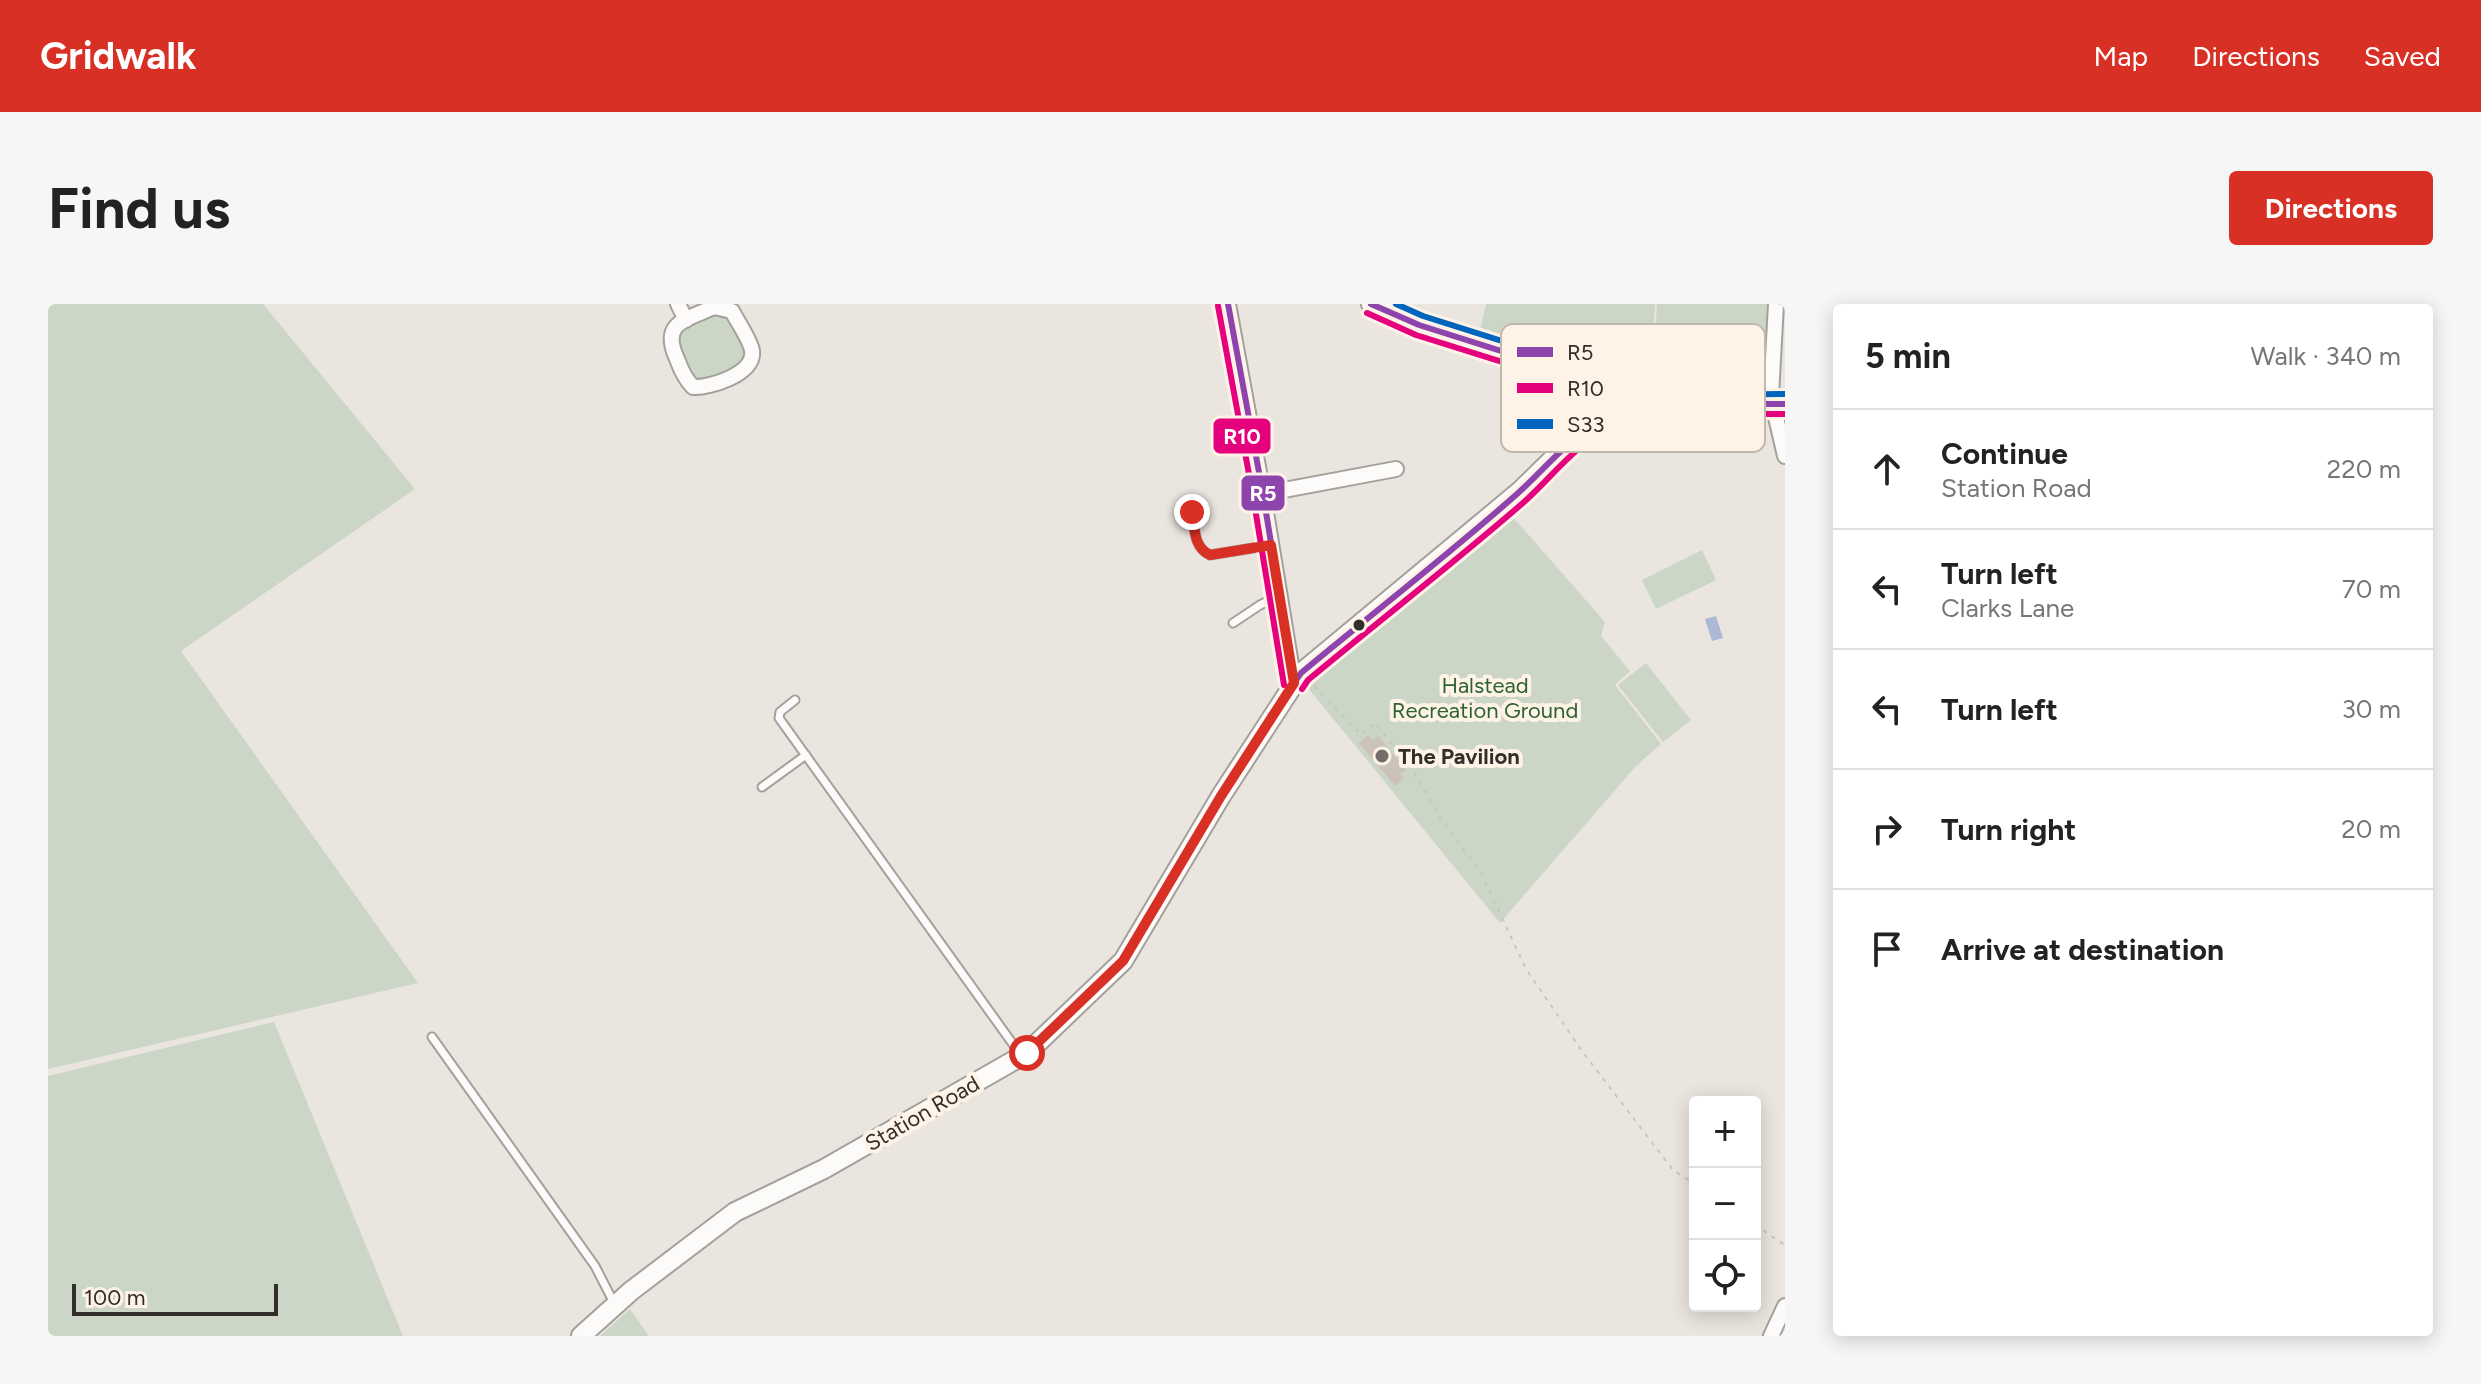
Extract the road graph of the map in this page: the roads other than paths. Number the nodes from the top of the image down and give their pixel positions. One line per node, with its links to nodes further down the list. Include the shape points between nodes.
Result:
1 (678, 304): 5 (street)
2 (1228, 304): 11 (street)
3 (1371, 304): 6 (street)
4 (1776, 304): 7 (street)
5 (686, 320): 5 (street, via 676,325 669,343 693,387 705,388 750,363 752,350 732,311 714,307)
6 (1501, 351)
7 (1778, 404): 9 (street)
8 (1560, 452): 16 (street, Station Road)
9 (1785, 456)
10 (1396, 469): 11 (street)
11 (1263, 494): 13 (street)
12 (1192, 512): 13 (lane, via 1197,544 1205,553)
13 (1271, 545): 14 (street)
14 (1278, 596): 15 (lane); 16 (street)
15 (1233, 623)
16 (1298, 678): 21 (street, Station Road, via 1123,961)
17 (795, 700): 18 (lane, via 779,718)
18 (806, 755): 19 (lane); 21 (lane)
19 (762, 787)
20 (432, 1037): 22 (lane, via 595,1266)
21 (1021, 1056): 22 (street, Station Road, via 824,1169 735,1212)
22 (615, 1305): 24 (street, Station Road)
23 (1785, 1306): 25 (street)
24 (581, 1336)
25 (1771, 1336)

